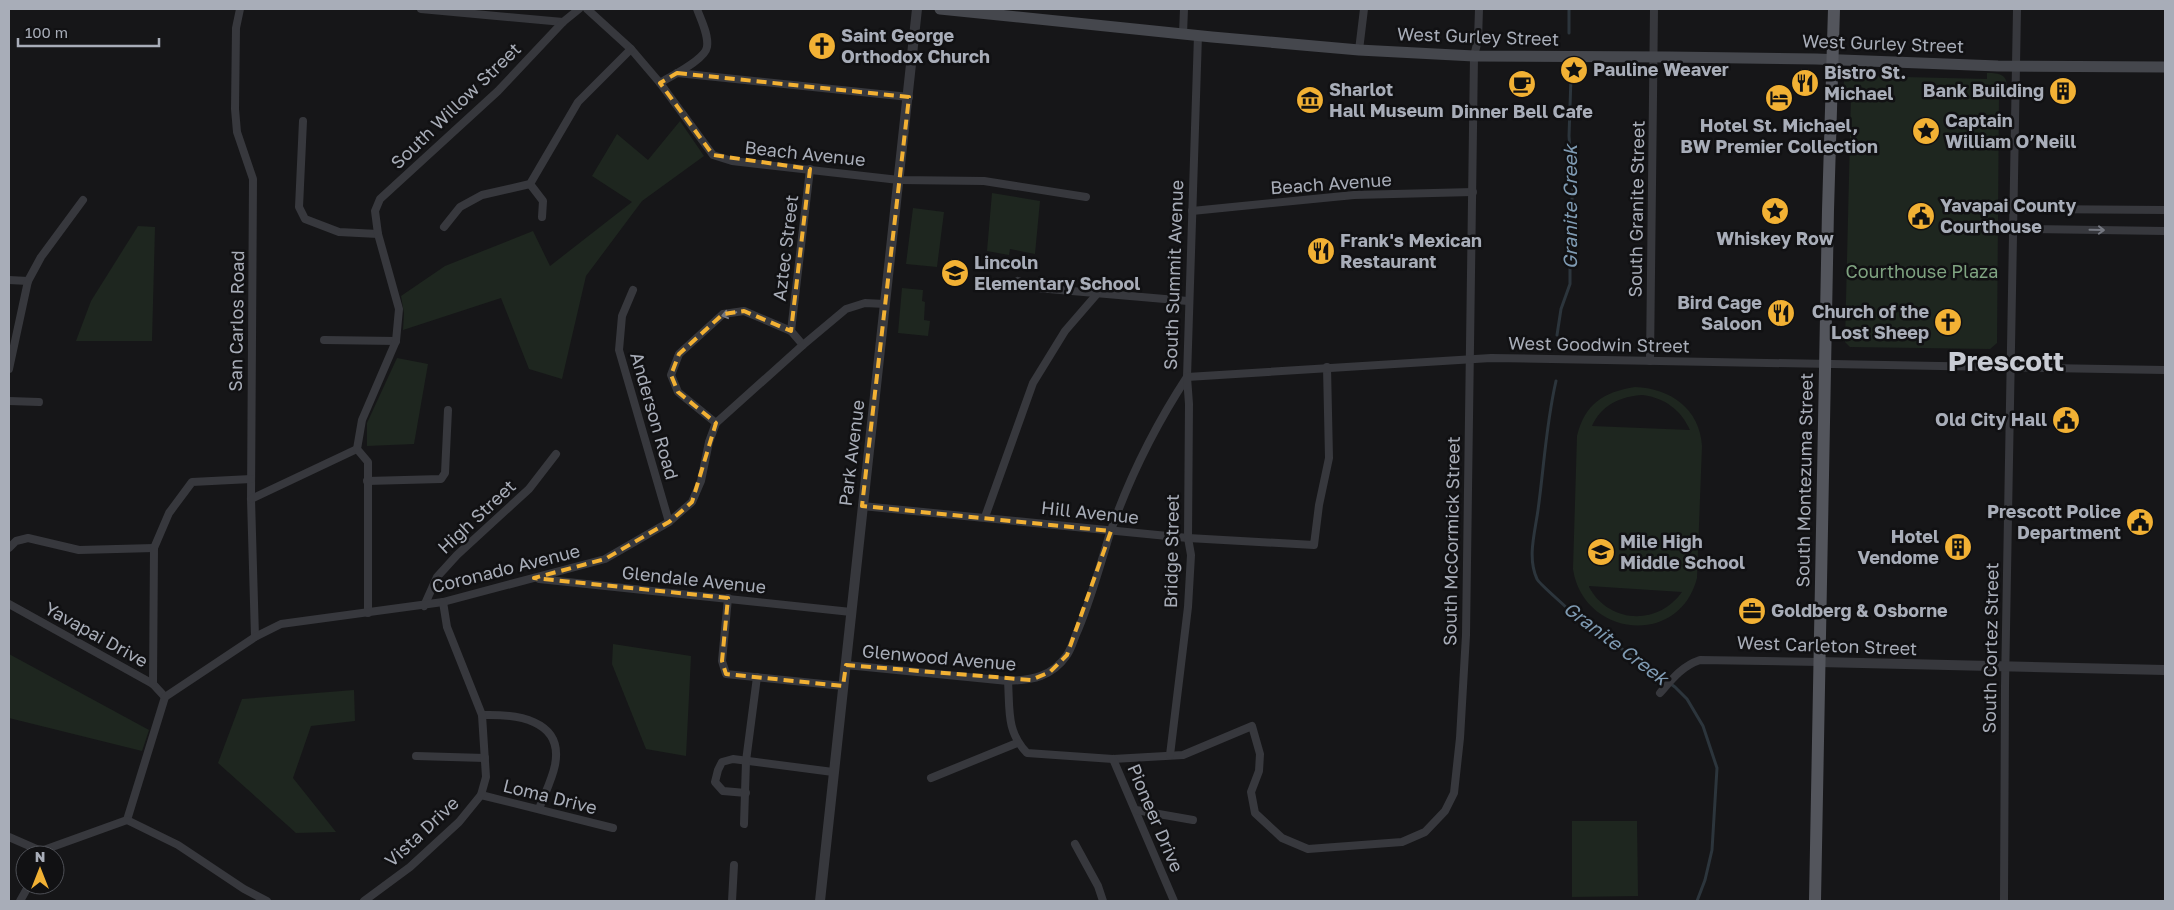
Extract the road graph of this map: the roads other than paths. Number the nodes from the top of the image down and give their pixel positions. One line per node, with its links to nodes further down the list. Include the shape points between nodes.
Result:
1 (240, 9): 68 (street, San Carlos Road, via 236,28 235,109 237,132 254,179)
2 (422, 9): 15 (street)
3 (579, 9): 15 (street, South Willow Street)
4 (587, 9): 18 (street, Beach Avenue)
5 (697, 9): 25 (street, via 705,28 707,48 701,57)
6 (918, 9): 27 (street, Park Avenue)
7 (940, 9): 14 (main road, West Gurley Street)
8 (1184, 9): 16 (street)
9 (1364, 9): 19 (street)
10 (1479, 9): 20 (street, South McCormick Street)
11 (1654, 9): 21 (street, South Granite Street)
12 (1834, 9): 22 (main road, South Montezuma Street)
13 (2017, 9): 23 (street, South Cortez Street)
14 (1000, 12): 16 (main road, West Gurley Street)
15 (563, 22): 42 (street, South Willow Street, via 498,91 380,199 375,211)
16 (1182, 34): 17 (main road, West Gurley Street)
17 (1198, 36): 19 (main road, West Gurley Street); 37 (street, South Summit Avenue)
18 (631, 49): 26 (street, Beach Avenue); 31 (street, via 578,102)
19 (1359, 50): 20 (main road, West Gurley Street)
20 (1474, 56): 21 (main road, West Gurley Street); 32 (street, South McCormick Street)
21 (1653, 57): 22 (main road, West Gurley Street); 55 (street, South Granite Street)
22 (1833, 60): 23 (main road, West Gurley Street); 56 (main road, South Montezuma Street)
23 (2017, 66): 24 (main road, West Gurley Street); 35 (street, South Cortez Street)
24 (2165, 66)
25 (676, 72): 26 (street); 27 (street)
26 (660, 83): 29 (street, Beach Avenue, via 713,155 732,161)
27 (909, 97): 30 (street, Park Avenue)
28 (303, 121): 42 (street, via 299,207 305,219 339,232)
29 (810, 169): 30 (street, Beach Avenue); 50 (street, Aztec Street)
30 (899, 180): 33 (street, Beach Avenue, via 984,181); 49 (street, Park Avenue)
31 (530, 184): 38 (street, via 544,201); 40 (street, via 482,195 460,207)
32 (1473, 192): 37 (street, Beach Avenue, via 1354,195); 54 (street, South McCormick Street)
33 (1086, 197)
34 (83, 200): 44 (street, via 46,249)
35 (2014, 209): 36 (street); 39 (street, South Cortez Street)
36 (2165, 210)
37 (1192, 211): 48 (street, South Summit Avenue)
38 (542, 217)
39 (2014, 225): 41 (street, one-way to 41, via 2032,229); 58 (street, South Cortez Street)
40 (444, 227)
41 (2165, 231)
42 (378, 234): 52 (street, South Willow Street, via 398,308)
43 (9, 280): 44 (street)
44 (28, 281): 59 (street)
45 (1018, 281): 47 (street, via 1037,288)
46 (633, 290): 73 (street, Anderson Road, via 622,316 618,350)
47 (1097, 294): 48 (street); 72 (street, via 1065,331 1034,383)
48 (1188, 301): 61 (street, South Summit Avenue)
49 (885, 304): 53 (street, Coronado Avenue, via 865,303 846,309); 71 (street, Park Avenue)
50 (791, 331): 53 (street); 65 (street, one-way to 65, via 744,311 723,314 679,354 671,375 678,392)
51 (324, 340): 52 (street)
52 (396, 341): 66 (street, South Willow Street, via 362,420)
53 (803, 344): 65 (street, Coronado Avenue)
54 (1470, 359): 55 (street, West Goodwin Street); 57 (street, West Goodwin Street); 99 (street, South McCormick Street, via 1466,635 1454,793 1445,811 1425,832 1402,842 1308,849 1282,838 1255,813 1251,792 1259,771 1260,754 1252,726 1183,755)
55 (1650, 361): 56 (street, West Goodwin Street)
56 (1825, 364): 58 (street, West Goodwin Street); 86 (main road, South Montezuma Street)
57 (1328, 367): 61 (street, West Goodwin Street); 75 (street, Hill Avenue, via 1329,458 1314,545)
58 (2012, 367): 60 (street, West Goodwin Street); 88 (street, South Cortez Street)
59 (9, 369)
60 (2165, 370)
61 (1186, 377): 74 (street, South Summit Avenue, via 1143,453); 75 (street, Bridge Street, via 1189,404)
62 (9, 401): 63 (street)
63 (39, 402)
64 (448, 410): 69 (street, via 445,473 441,479)
65 (716, 423): 73 (street, Coronado Avenue, via 701,481 692,502)
66 (357, 449): 69 (street, via 368,462); 70 (street)
67 (556, 454): 82 (street, High Street, via 529,489 437,577)
68 (251, 479): 70 (street, San Carlos Road); 77 (street, via 192,482 169,513)
69 (367, 481): 84 (street)
70 (251, 499): 85 (street, San Carlos Road)
71 (862, 506): 72 (street, Hill Avenue); 83 (street, Park Avenue)
72 (985, 517): 74 (street, Hill Avenue)
73 (669, 522): 78 (street, Coronado Avenue, via 605,559)
74 (1111, 531): 75 (street, Hill Avenue); 91 (street, South Summit Avenue, via 1086,611 1067,655 1050,672)
75 (1188, 538): 99 (street, Bridge Street, via 1191,555 1188,607)
76 (9, 548): 77 (street, via 16,541 28,538 79,550)
77 (154, 548): 93 (street)
78 (534, 578): 79 (street, Glendale Avenue); 80 (street, Coronado Avenue)
79 (728, 598): 83 (street, Glendale Avenue); 90 (street, via 722,661 726,674)
80 (443, 602): 82 (street, Coronado Avenue); 97 (street, Vista Drive, via 447,627)
81 (9, 604): 93 (street, Yavapai Drive)
82 (424, 606): 84 (street, Coronado Avenue)
83 (851, 612): 87 (street, Park Avenue)
84 (368, 613): 85 (street, Coronado Avenue, via 281,624)
85 (255, 636): 96 (street, Coronado Avenue)
86 (1819, 662): 88 (street, West Carleton Street); 95 (street, West Carleton Street, via 1700,660 1680,670); 125 (main road, South Montezuma Street)
87 (846, 665): 92 (street, Glenwood Avenue); 94 (street, Park Avenue)
88 (2006, 666): 89 (street, West Carleton Street); 126 (street, South Cortez Street)
89 (2165, 670)
90 (757, 677): 94 (street); 103 (street)
91 (1031, 680): 92 (street, Glenwood Avenue)
92 (1008, 681): 98 (street, via 1012,733)
93 (153, 684): 96 (street, Yavapai Drive)
94 (843, 686): 104 (street, Park Avenue)
95 (1660, 693)
96 (165, 698): 110 (street)
97 (482, 715): 101 (street, Vista Drive); 108 (street, via 504,714 537,723 554,742 555,764)
98 (1017, 742): 102 (street, Pioneer Drive, via 1027,754); 105 (street)
99 (1170, 755): 102 (street)
100 (416, 756): 101 (street)
101 (485, 758): 107 (street, Vista Drive, via 486,777)
102 (1113, 759): 109 (street, Pioneer Drive)
103 (746, 760): 104 (street); 106 (street); 106 (street, via 722,762 716,782 723,792)
104 (833, 772): 122 (street, Park Avenue)
105 (931, 778)
106 (746, 793): 112 (street)
107 (481, 795): 108 (street, Loma Drive); 120 (street, Vista Drive, via 459,822 431,848)
108 (540, 810): 113 (street, Loma Drive)
109 (1136, 810): 111 (street); 124 (street, Pioneer Drive)
110 (127, 820): 117 (street); 119 (street, via 178,845)
111 (1193, 820)
112 (744, 824)
113 (613, 828)
114 (9, 836): 116 (street)
115 (1075, 844): 123 (street)
116 (25, 845)
117 (61, 845)
118 (734, 865): 121 (street)
119 (267, 901)
120 (364, 901)
121 (732, 901)
122 (820, 901)
123 (1103, 901)
124 (1174, 901)
125 (1815, 901)
126 (2004, 901)

